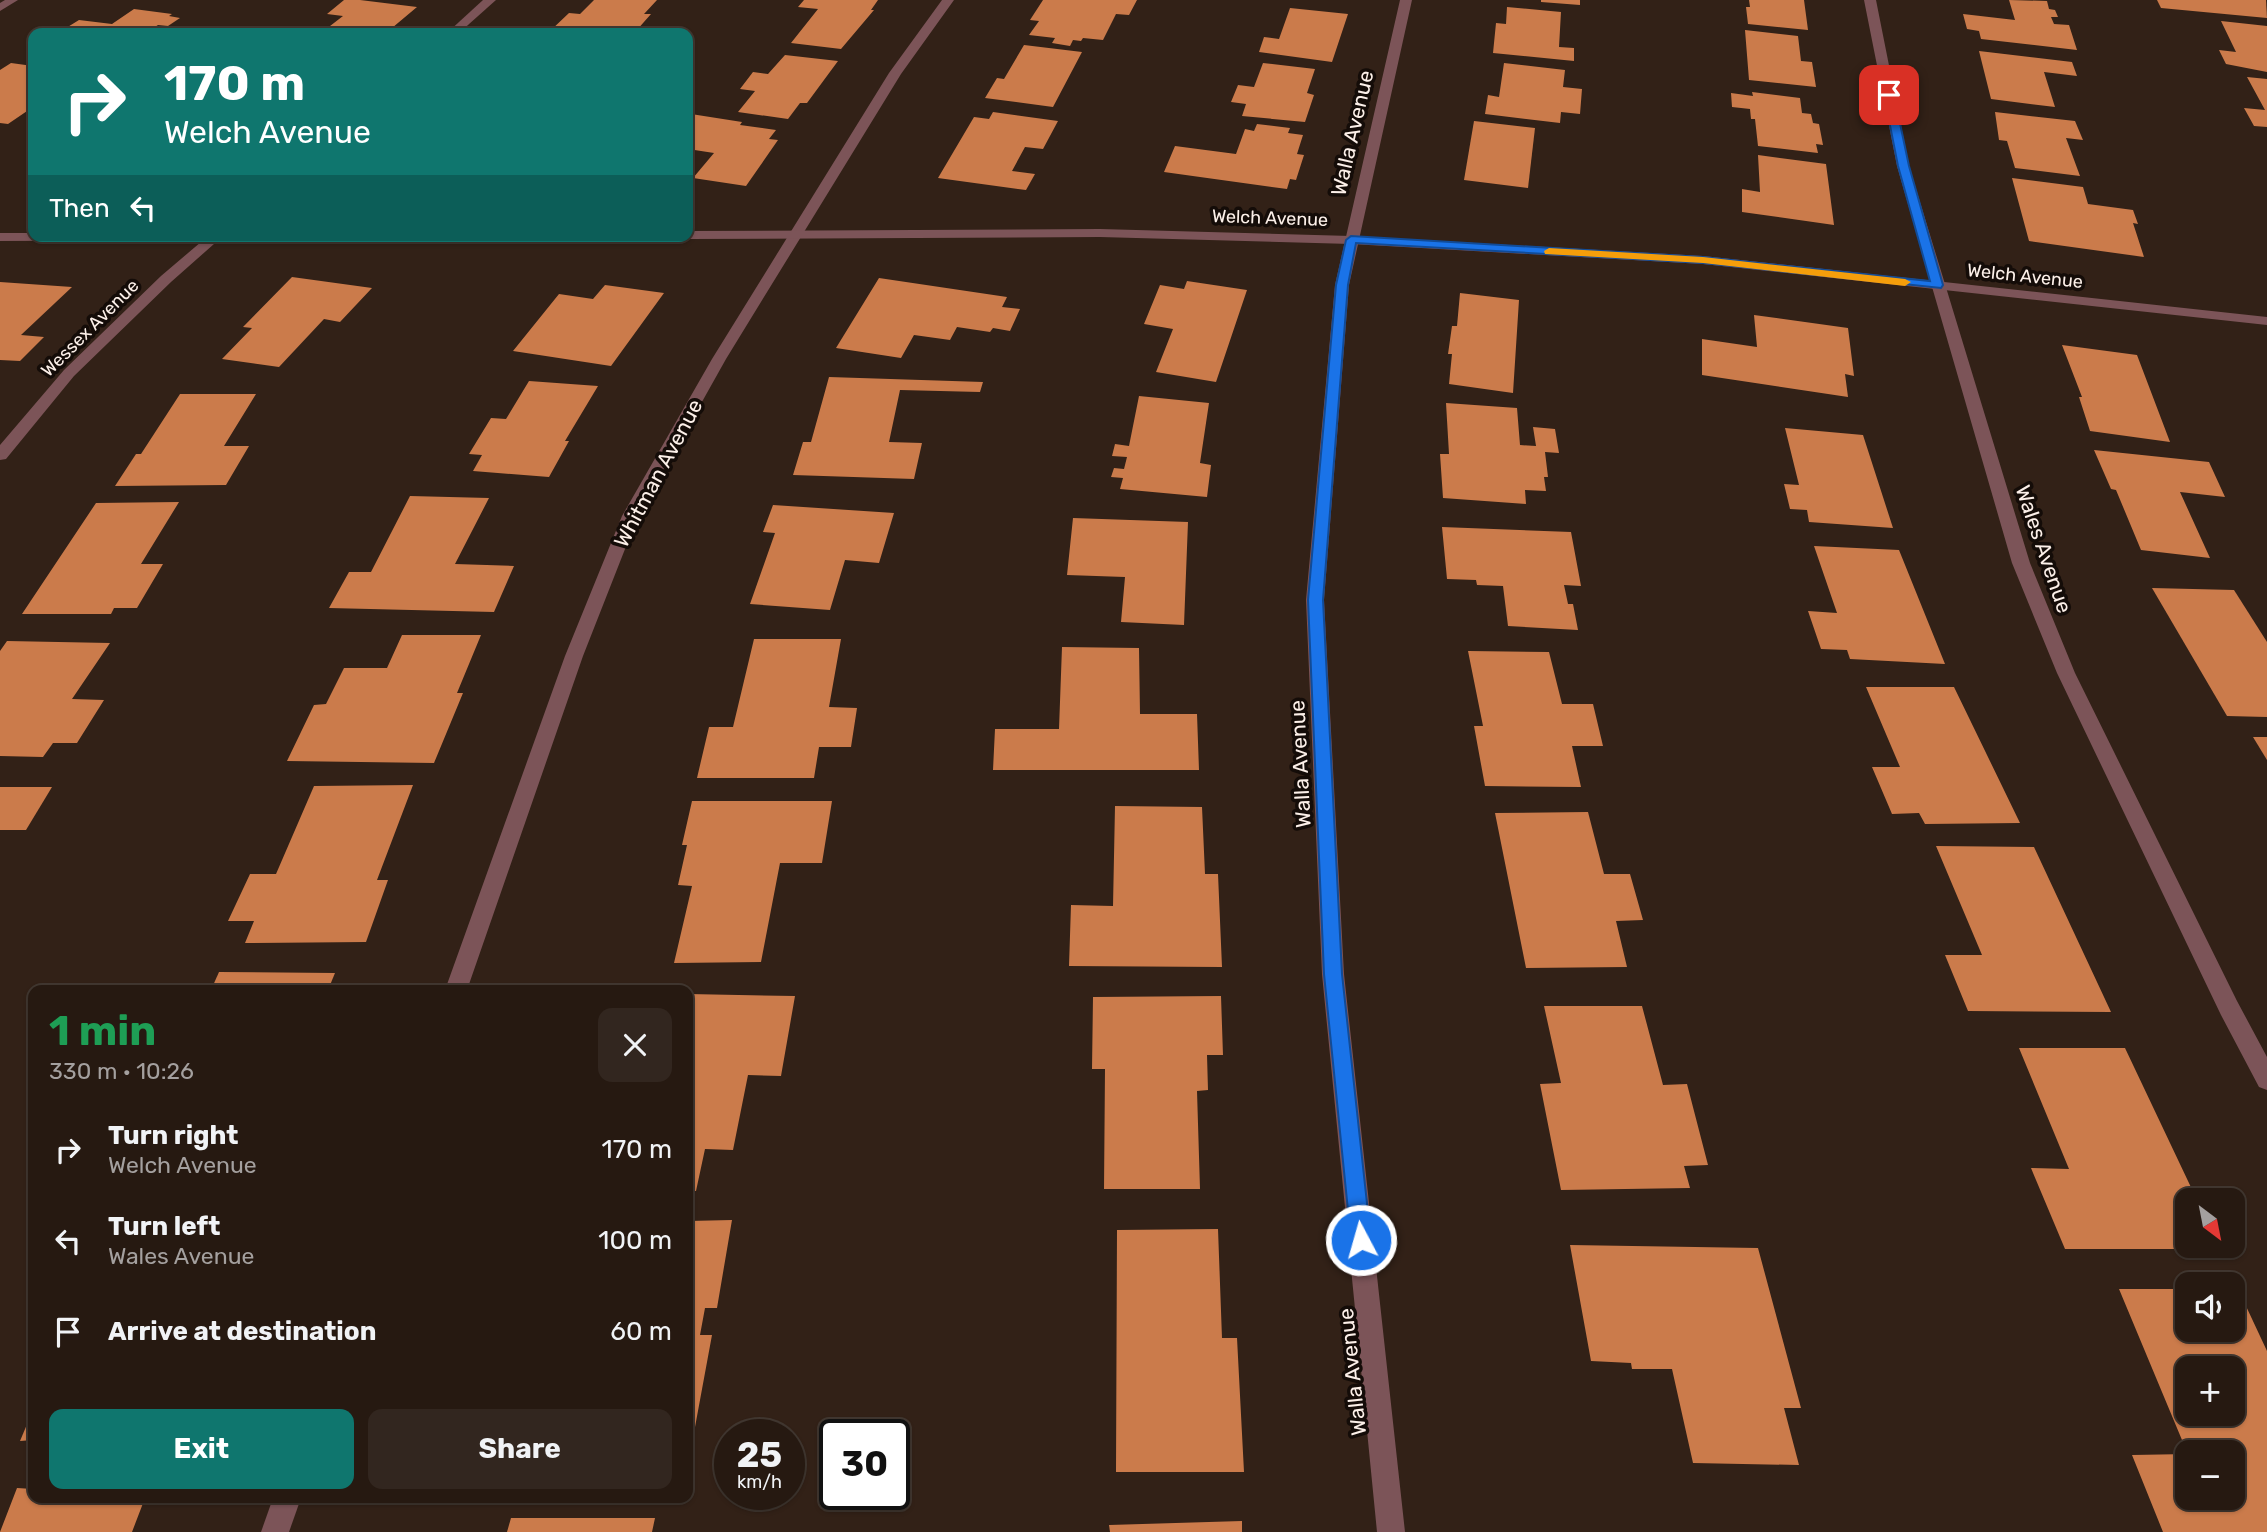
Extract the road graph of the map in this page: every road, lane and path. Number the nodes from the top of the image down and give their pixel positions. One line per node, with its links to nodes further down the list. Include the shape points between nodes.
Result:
1 (12, 0): 6 (street)
2 (489, 0): 7 (street)
3 (948, 0): 8 (street, Whitman Avenue, via 895,73)
4 (1406, 0): 12 (street, Walla Avenue)
5 (1870, 0): 14 (street, Wales Avenue, via 1903,166)
6 (0, 8)
7 (458, 28)
8 (797, 234): 9 (street, Welch Avenue); 12 (street, Welch Avenue, via 1100,233); 17 (street, Whitman Avenue, via 630,516 573,656)
9 (693, 235)
10 (0, 237): 11 (street)
11 (28, 237)
12 (1351, 240): 14 (street, Welch Avenue, via 1703,260); 21 (street, Walla Avenue, via 1342,285 1315,600 1333,974)
13 (209, 242): 16 (street, Wessex Avenue, via 69,373)
14 (1937, 285): 15 (street, Welch Avenue); 18 (street, Wales Avenue, via 2021,563 2061,661)
15 (2267, 321)
16 (0, 455)
17 (458, 985)
18 (2267, 1079)
19 (285, 1503): 20 (street)
20 (275, 1532)
21 (1391, 1532)

